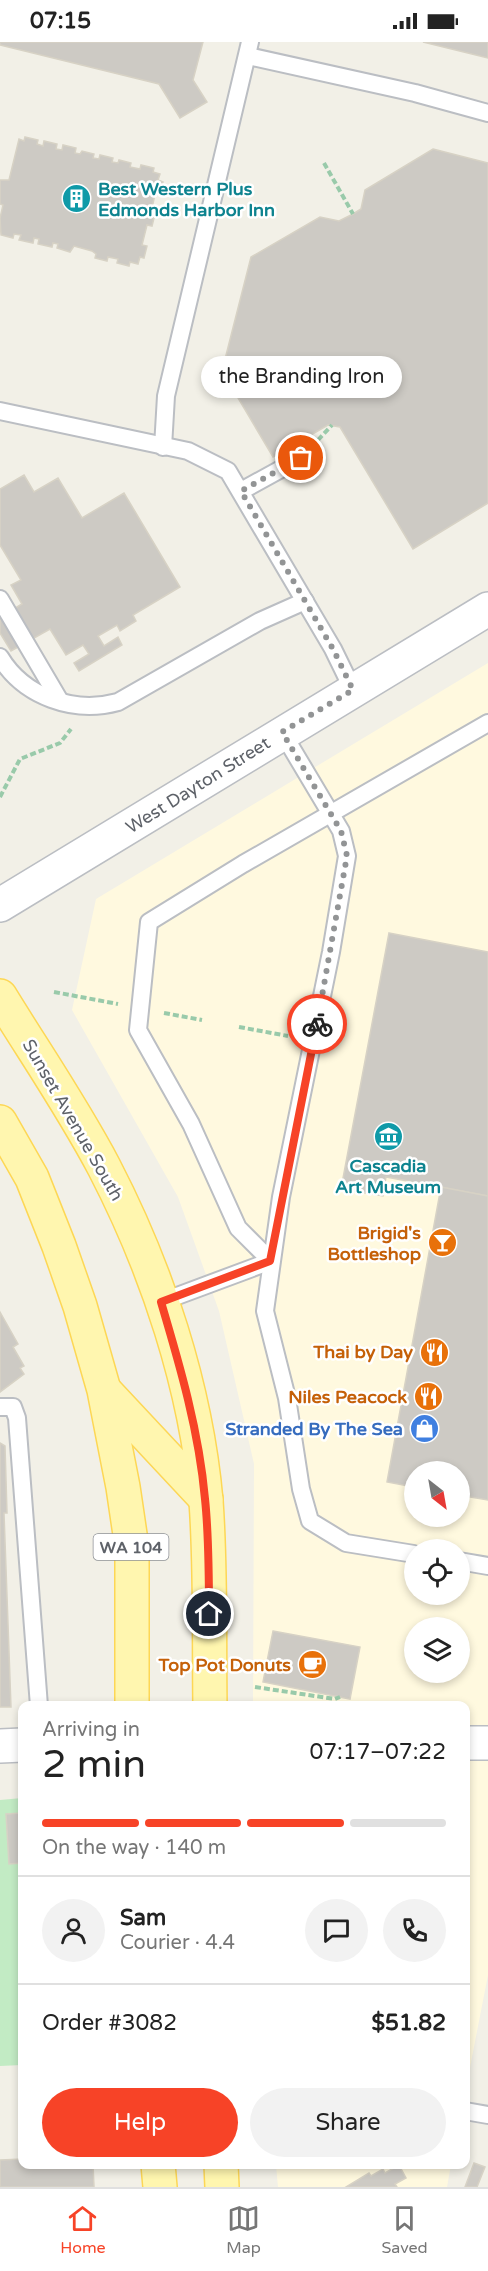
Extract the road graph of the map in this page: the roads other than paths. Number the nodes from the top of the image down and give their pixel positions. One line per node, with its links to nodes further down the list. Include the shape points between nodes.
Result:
1 (249, 49): 2 (lane); 4 (lane, via 166,396)
2 (488, 113)
3 (0, 411): 4 (lane)
4 (163, 447): 6 (lane, via 188,451 220,464)
5 (301, 458): 6 (lane)
6 (241, 491): 8 (lane)
7 (0, 599): 12 (lane)
8 (305, 601): 11 (lane); 12 (lane, via 260,621 118,702 81,707)
9 (488, 609): 11 (street, West Dayton Street)
10 (0, 657): 12 (lane, via 16,680)
11 (353, 690): 14 (street, West Dayton Street)
12 (60, 701)
13 (488, 723): 15 (lane)
14 (282, 732): 15 (lane); 16 (street, West Dayton Street)
15 (331, 815): 19 (lane, via 341,831 347,856); 19 (lane, via 149,922 138,1030 191,1124 238,1228)
16 (0, 904)
17 (0, 996): 20 (main road, Sunset Avenue South, via 104,1168)
18 (0, 1122): 21 (main road, WA 104, via 32,1178 59,1245)
19 (270, 1261): 20 (lane); 24 (lane, via 265,1311 287,1398 310,1521 346,1543)
20 (161, 1302): 23 (main road, Sunset Avenue South, via 191,1412)
21 (104, 1390): 23 (main road); 28 (main road, WA 104, via 132,1548)
22 (0, 1407): 27 (lane, via 14,1407 17,1418)
23 (206, 1499): 29 (main road, Sunset Avenue South)
24 (404, 1552)
25 (470, 1563): 26 (lane)
26 (488, 1566)
27 (39, 1701)
28 (132, 1701)
29 (210, 1701)
30 (470, 1743): 31 (street)
31 (488, 1743)
32 (18, 1745): 33 (street)
33 (0, 1746)
34 (470, 2112): 35 (lane)
35 (488, 2115)
36 (158, 2169): 38 (main road)
37 (221, 2169): 39 (main road)
38 (160, 2187)
39 (222, 2187)

